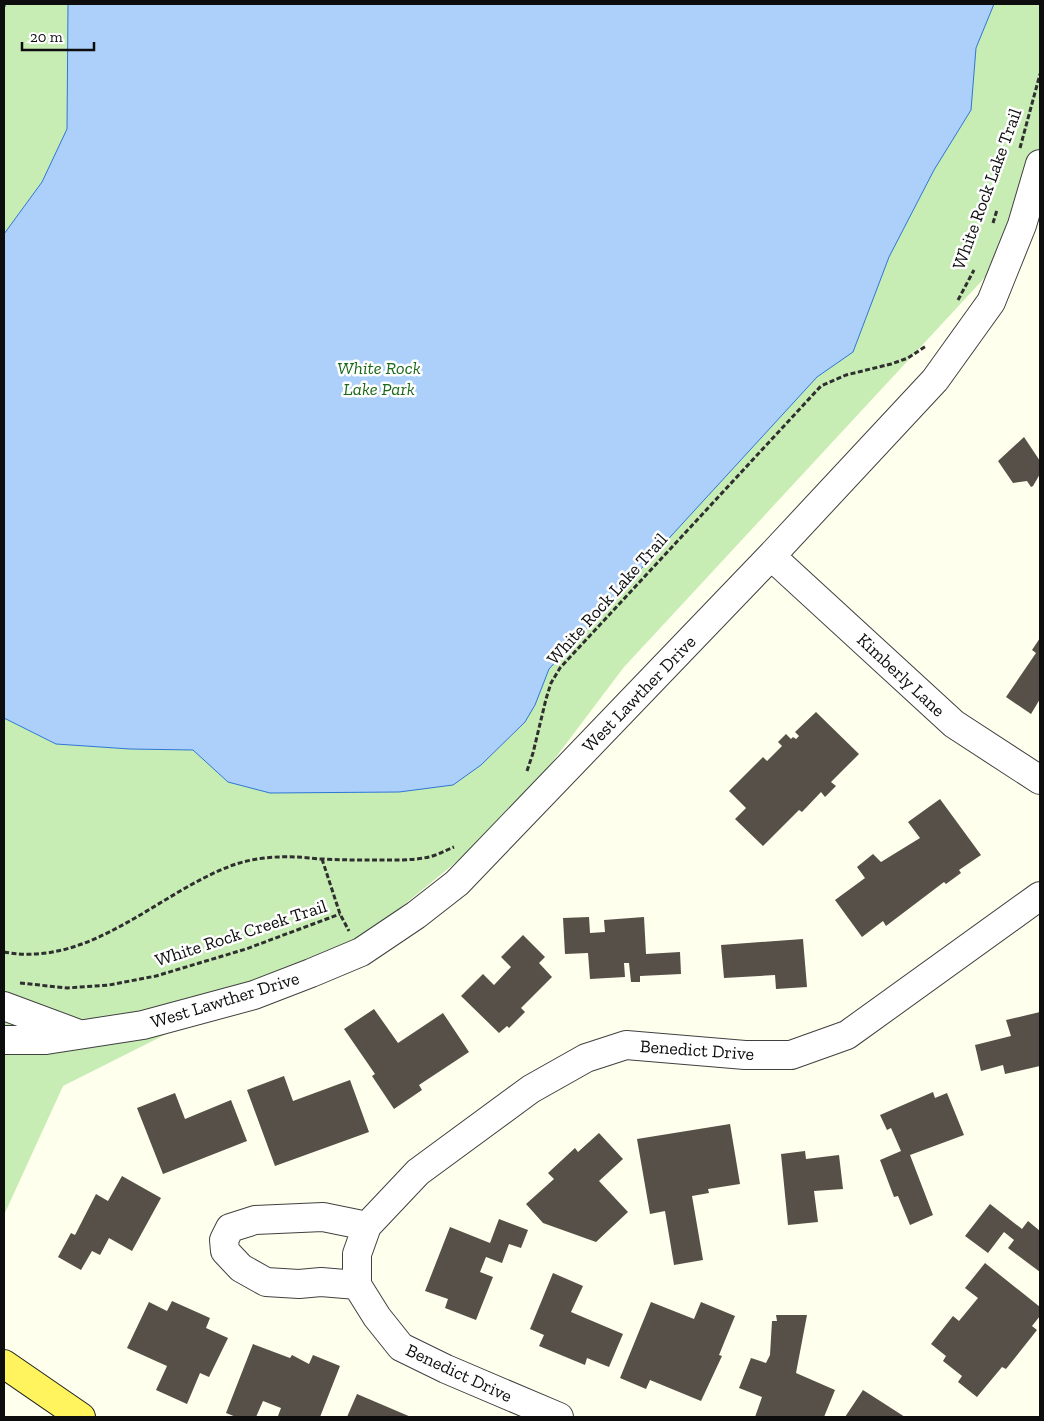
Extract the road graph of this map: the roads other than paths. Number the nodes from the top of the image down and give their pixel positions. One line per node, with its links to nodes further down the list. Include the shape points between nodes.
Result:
1 (1028, 160): 2 (street, West Lawther Drive, via 1022,225 991,302 935,380)
2 (771, 556): 3 (street, Kimberly Lane, via 954,724); 6 (street, West Lawther Drive, via 457,883 416,915 361,952 254,995 143,1025)
3 (1040, 780)
4 (1040, 896): 8 (street, Benedict Drive, via 847,1035 791,1055 745,1055 626,1045 586,1058 531,1089 418,1172)
5 (4, 1006): 6 (street, West Lawther Drive)
6 (80, 1034): 7 (street, West Lawther Drive, via 46,1040)
7 (4, 1040)
8 (366, 1226): 9 (street, Benedict Drive, via 357,1254); 9 (street, via 323,1217 255,1220 230,1228 224,1240 225,1251 240,1268 266,1282)
9 (357, 1285): 14 (street, Benedict Drive, via 376,1317 401,1347)
10 (4, 1364): 13 (main road)
11 (4, 1388): 12 (main road)
12 (69, 1417)
13 (81, 1417)
14 (560, 1417)

